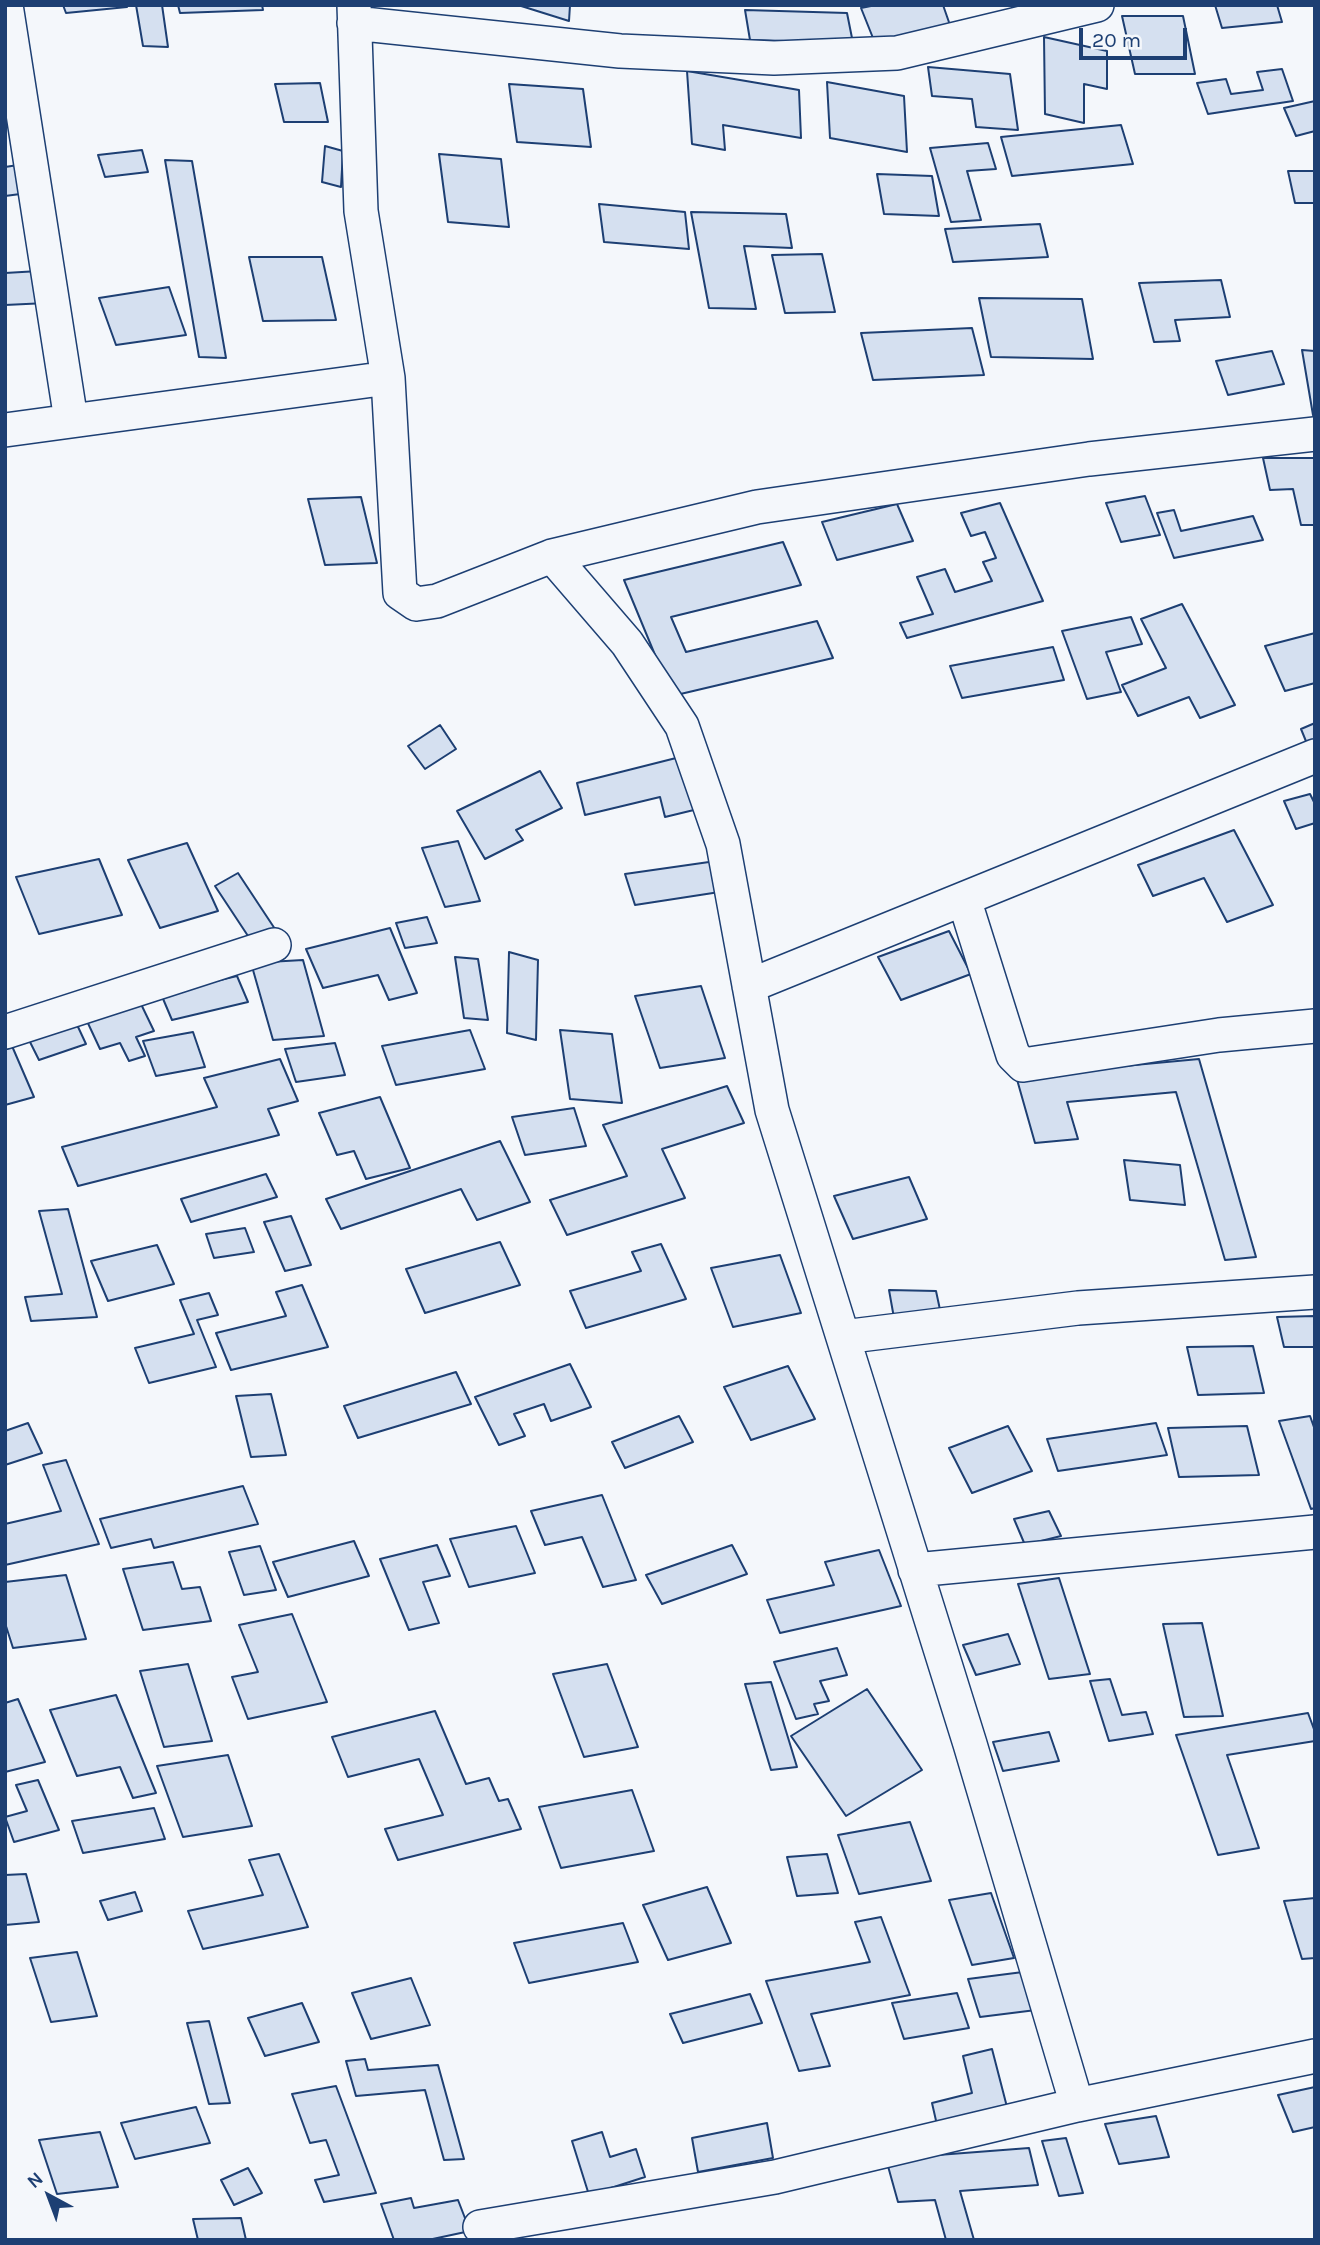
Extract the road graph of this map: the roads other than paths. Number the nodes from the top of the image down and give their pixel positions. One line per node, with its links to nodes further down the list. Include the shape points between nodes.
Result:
1 (6, 5): 5 (street)
2 (1097, 5): 3 (street, via 897,53 774,58 620,51)
3 (354, 14): 4 (street, via 361,211)
4 (388, 378): 5 (street); 8 (street, via 400,593 416,604 437,601)
5 (71, 420): 6 (street)
6 (5, 430)
7 (1315, 434): 8 (street, via 1089,459 757,507)
8 (552, 556): 12 (street, via 627,643 682,726 723,844)
9 (1315, 756): 10 (street)
10 (964, 899): 12 (street); 13 (street, via 1013,1055 1023,1065 1219,1035)
11 (274, 945): 14 (street)
12 (749, 986): 16 (street, via 772,1110)
13 (1315, 1026)
14 (5, 1032)
15 (1315, 1292): 16 (street, via 1078,1308)
16 (842, 1337): 18 (street)
17 (1315, 1532): 18 (street)
18 (915, 1570): 20 (street)
19 (1315, 2056): 20 (street)
20 (1077, 2105): 21 (street, via 775,2177)
21 (480, 2227)

